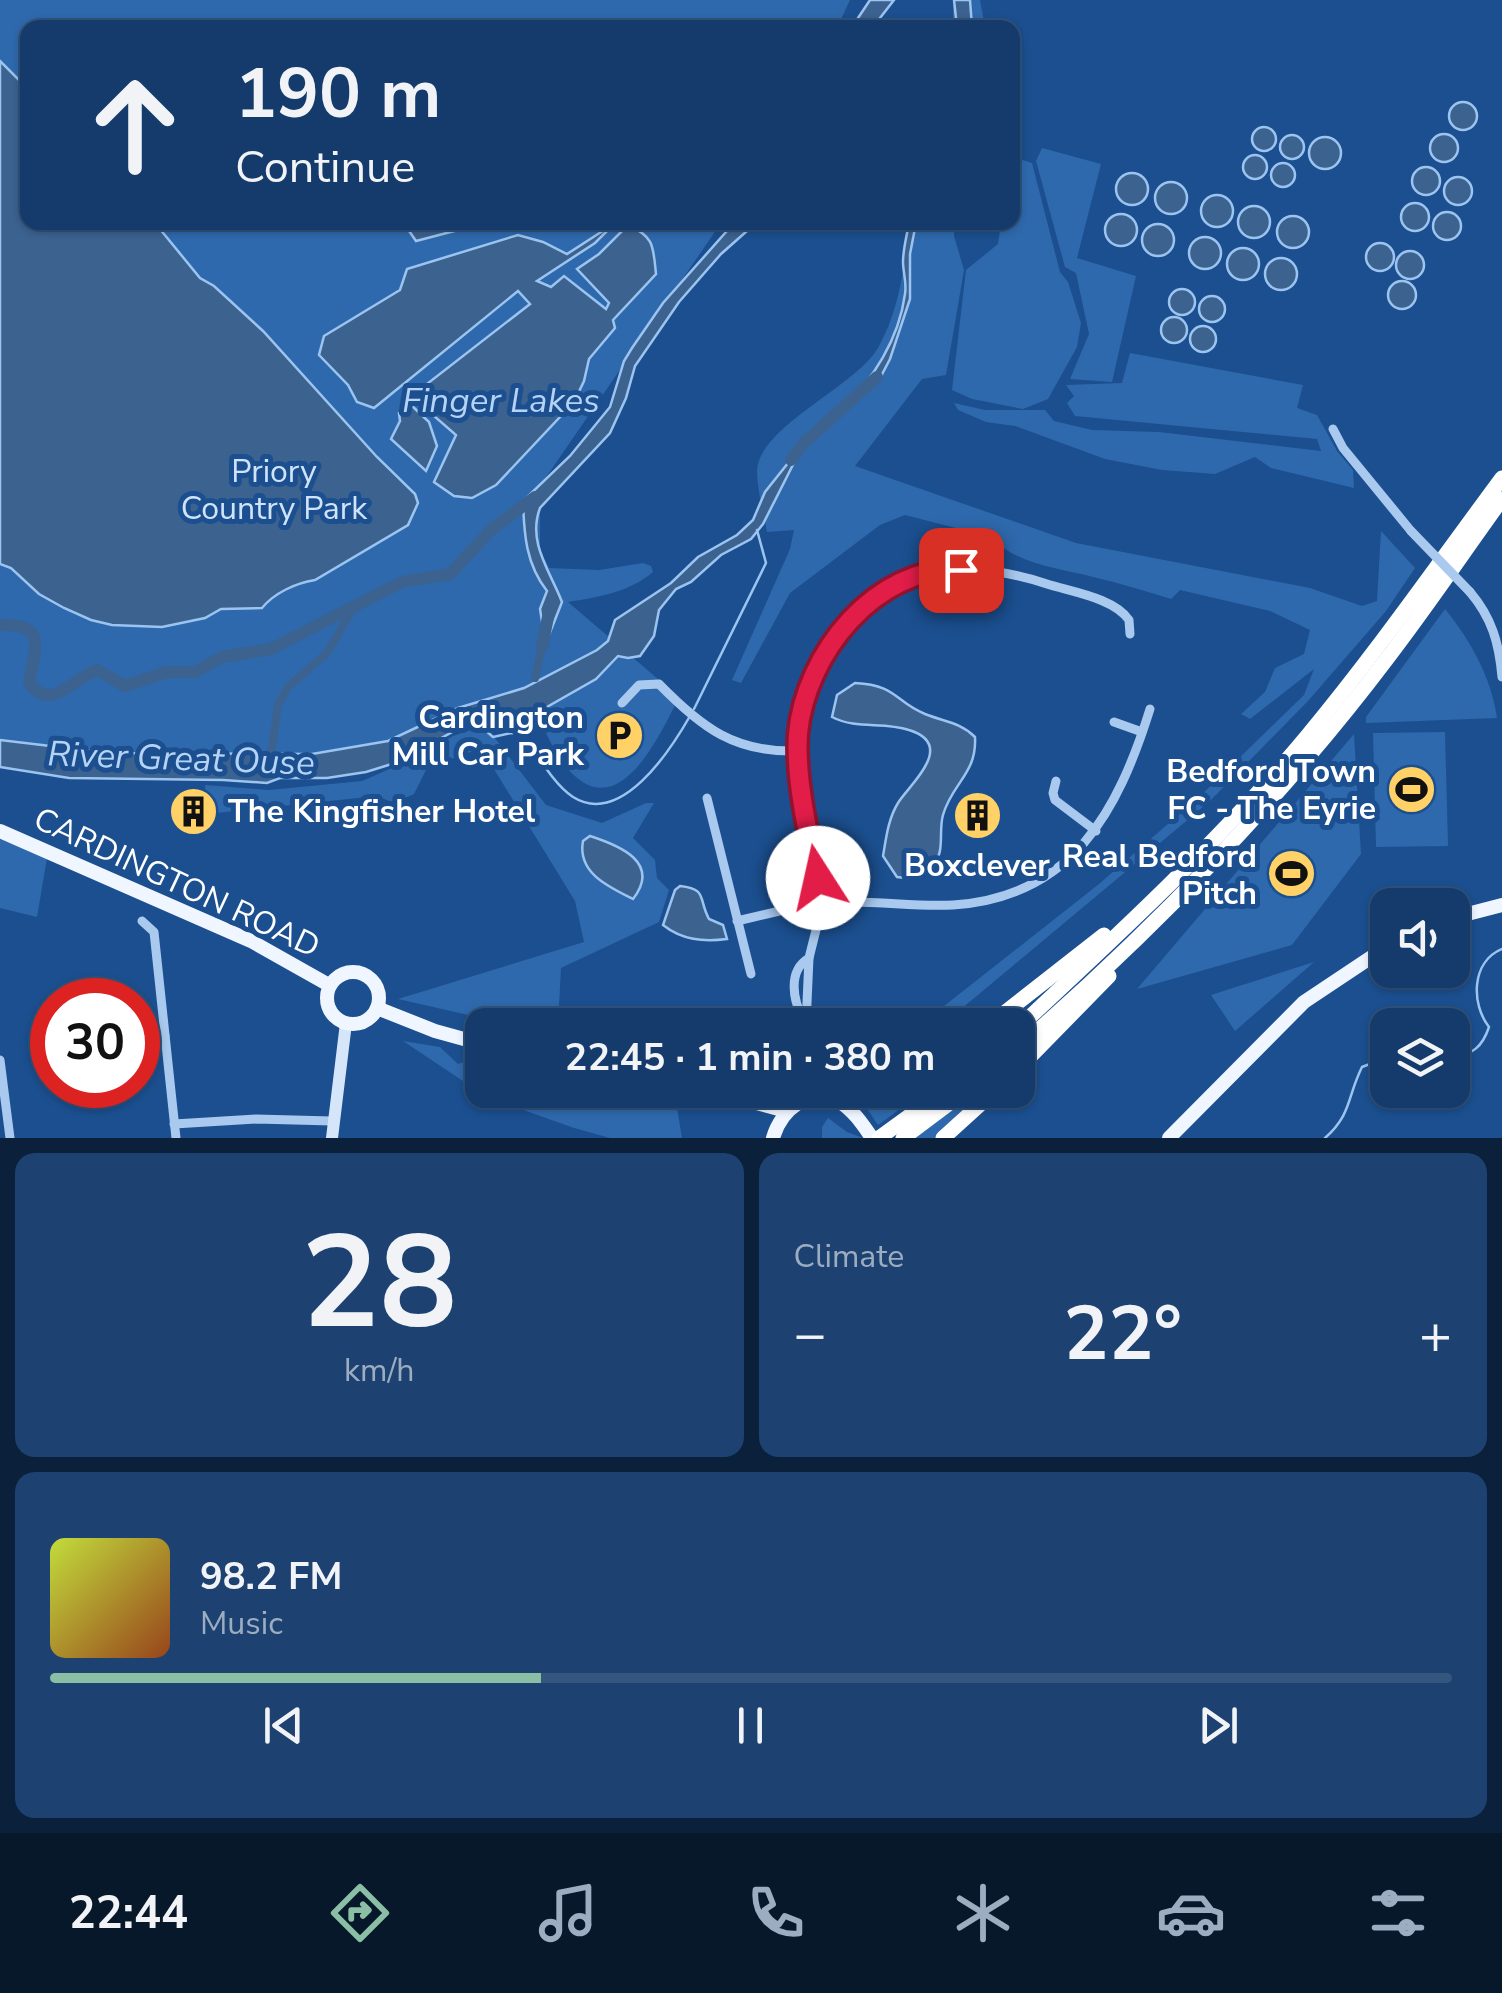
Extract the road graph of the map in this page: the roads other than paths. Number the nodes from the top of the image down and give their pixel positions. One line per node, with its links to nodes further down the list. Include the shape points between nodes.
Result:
1 (1333, 429): 5 (street, bridge, via 1411,531 1470,592 1495,631)
2 (1502, 478): 15 (highway, via 1308,736)
3 (1502, 499): 24 (highway, via 1318,744)
4 (1130, 634): 10 (street, via 1129,620 1115,606 1017,575 939,569 917,574 851,619 820,662 803,706)
5 (1502, 677)
6 (622, 702): 10 (street, via 637,686 659,684 704,725 744,746)
7 (1150, 709): 9 (street)
8 (1114, 722): 9 (street)
9 (1142, 732): 13 (street)
10 (798, 751): 16 (street)
11 (1056, 781): 13 (street, via 1055,800)
12 (707, 798): 22 (street)
13 (1096, 831): 17 (street, via 1063,864 1003,896 952,905)
14 (0, 832): 27 (main road, CARDINGTON ROAD, via 235,933)
15 (1195, 860): 30 (highway); 31 (highway)
16 (818, 878): 17 (street, via 836,881); 19 (street, via 804,888)
17 (846, 902): 23 (street, via 833,920)
18 (1502, 905): 20 (main road)
19 (801, 906): 22 (street); 23 (street)
20 (1470, 913)
21 (142, 920): 35 (street, via 154,932)
22 (738, 922): 26 (street)
23 (818, 922): 29 (street, via 810,958 795,971)
24 (1134, 940): 33 (highway); 37 (highway, via 1114,972)
25 (1370, 958): 56 (main road, via 1304,1002)
26 (751, 974)
27 (329, 985): 28 (main road, via 350,971 362,972 378,989); 32 (main road, via 330,1010)
28 (377, 1008): 32 (main road, via 364,1022); 36 (main road)
29 (797, 1008)
30 (1011, 1008)
31 (1035, 1012)
32 (346, 1023): 47 (street)
33 (1035, 1032)
34 (160, 1036): 35 (street)
35 (165, 1036): 48 (street)
36 (465, 1039)
37 (1035, 1053)
38 (0, 1060): 51 (street)
39 (758, 1108): 50 (main road)
40 (775, 1108): 46 (main road)
41 (789, 1108): 46 (main road)
42 (844, 1108): 54 (main road)
43 (927, 1108): 49 (highway)
44 (940, 1108): 49 (highway)
45 (976, 1108): 55 (highway)
46 (786, 1111): 50 (main road)
47 (332, 1121): 48 (street); 53 (street)
48 (174, 1124): 52 (street)
49 (903, 1132): 54 (highway)
50 (773, 1137)
51 (10, 1138)
52 (176, 1138)
53 (332, 1138)
54 (876, 1138)
55 (944, 1138)
56 (1169, 1138)

